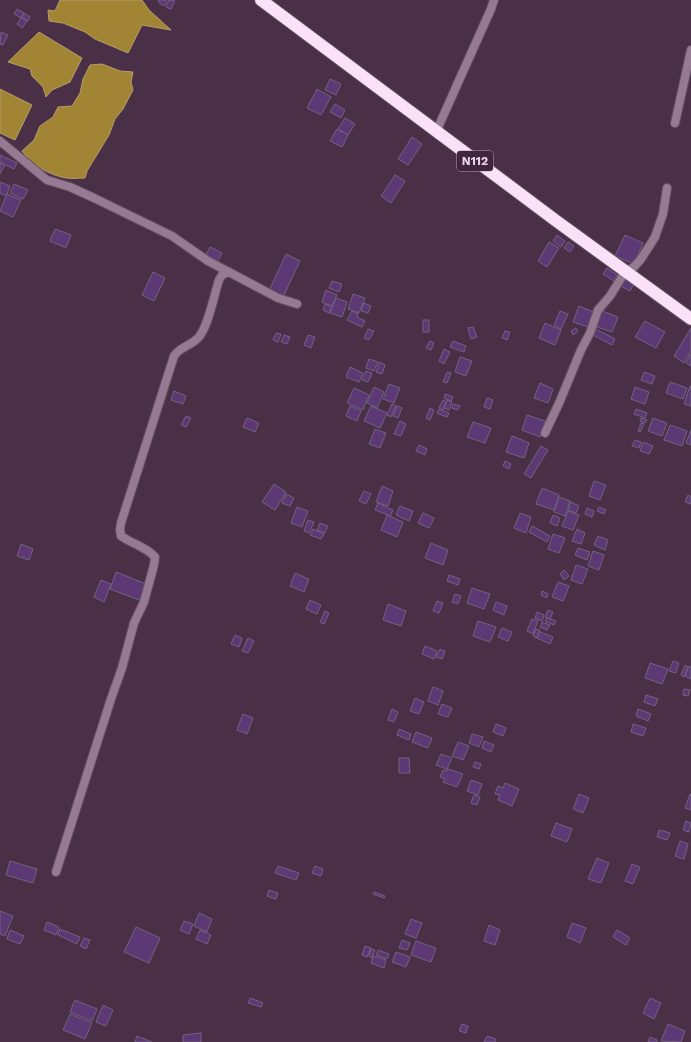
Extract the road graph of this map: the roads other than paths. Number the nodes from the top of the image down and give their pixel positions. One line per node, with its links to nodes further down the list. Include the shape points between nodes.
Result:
1 (494, 0): 5 (street)
2 (265, 1): 5 (highway, N112)
3 (691, 50): 4 (street)
4 (675, 123)
5 (436, 132): 9 (highway, N112)
6 (0, 141): 8 (street, via 47,180 70,187 172,236)
7 (667, 188): 9 (street, via 663,214 655,237 641,259)
8 (229, 272): 10 (street, via 278,298); 13 (street, via 222,275 219,280 205,327 198,337 178,350 174,356 121,523 120,536 146,548 155,557 154,565)
9 (626, 272): 11 (highway, N112); 12 (street, via 598,310)
10 (297, 304)
11 (691, 319)
12 (545, 433)
13 (56, 872)

